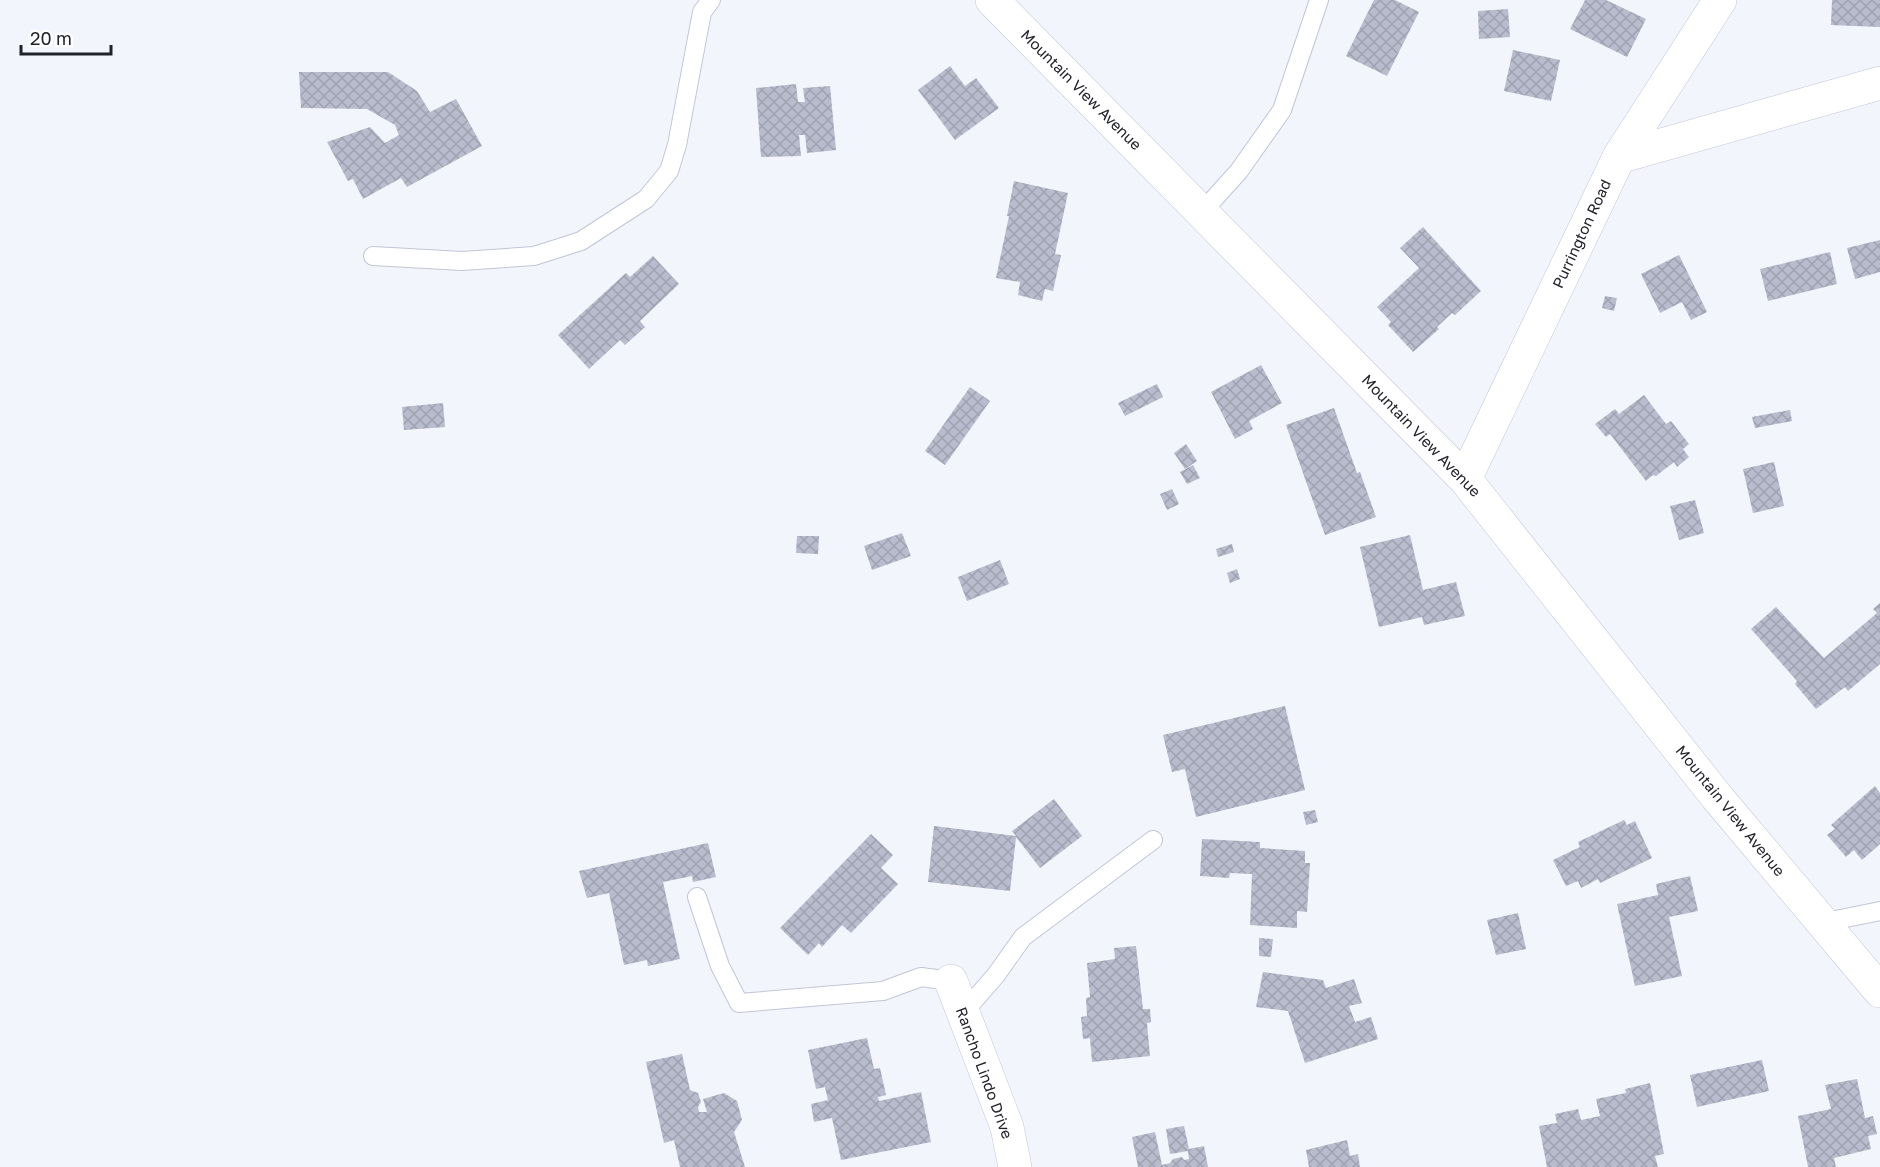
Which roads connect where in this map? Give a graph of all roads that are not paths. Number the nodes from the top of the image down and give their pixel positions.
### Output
1 (711, 0) edge
2 (992, 0) edge
3 (1319, 0) edge
4 (1720, 0) edge
5 (1880, 82) edge
6 (1619, 157) junction
7 (1202, 212) junction
8 (373, 256) dead end
9 (1465, 479) junction
10 (1153, 840) dead end
11 (697, 897) dead end
12 (1880, 911) edge
13 (1821, 923) junction
14 (951, 981) joint
15 (1880, 991) edge
16 (963, 1013) junction
17 (1015, 1167) edge

1 - 8 lane
2 - 7 street, Mountain View Avenue
3 - 7 lane
4 - 6 street, Purrington Road
5 - 6 street
6 - 9 street, Purrington Road
7 - 9 street, Mountain View Avenue
9 - 13 street, Mountain View Avenue
10 - 16 lane
11 - 14 lane
12 - 13 lane
13 - 15 street, Mountain View Avenue
14 - 16 street, Rancho Lindo Drive
16 - 17 street, Rancho Lindo Drive

